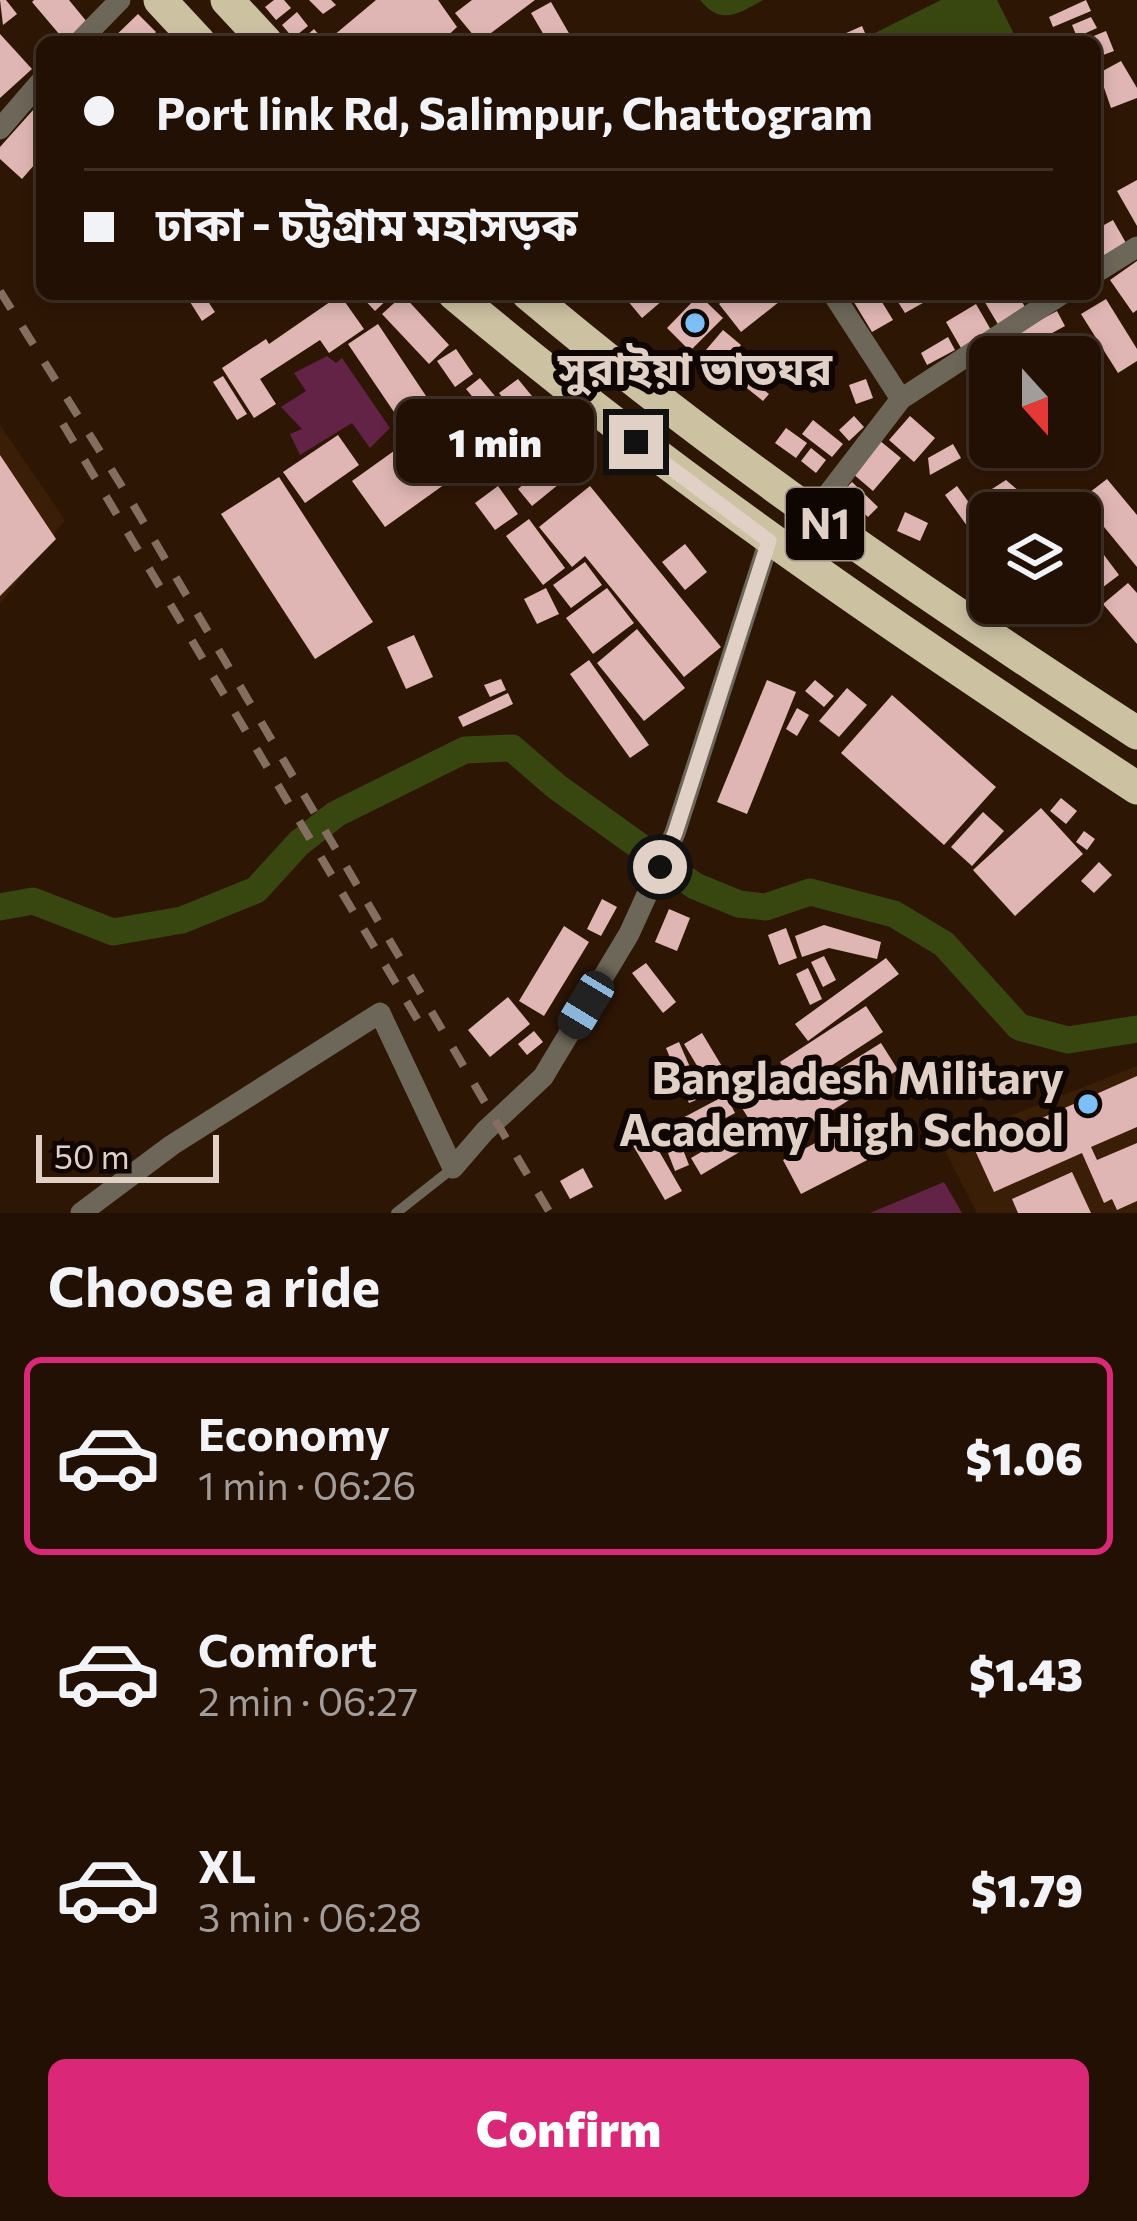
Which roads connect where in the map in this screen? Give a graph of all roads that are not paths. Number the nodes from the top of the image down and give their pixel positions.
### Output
1 (120, 0) edge
2 (160, 0) edge
3 (227, 0) edge
4 (85, 36) edge
5 (193, 36) edge
6 (260, 36) edge
7 (36, 87) edge
8 (0, 129) edge
9 (1137, 247) edge
10 (1101, 269) edge
11 (461, 300) edge
12 (535, 300) edge
13 (837, 300) edge
14 (1053, 300) edge
15 (902, 399) junction
16 (812, 514) junction
17 (769, 541) junction
18 (1137, 733) edge
19 (1137, 788) edge
20 (453, 1168) junction
21 (81, 1213) edge
22 (396, 1213) edge

1 - 4 street
2 - 5 highway
3 - 6 highway
7 - 8 street
9 - 10 street
11 - 17 highway, N1
12 - 16 highway, N1
13 - 15 street
14 - 15 street
15 - 16 street
16 - 18 highway, N1
17 - 19 highway, N1
17 - 20 street
20 - 21 street
20 - 22 lane

